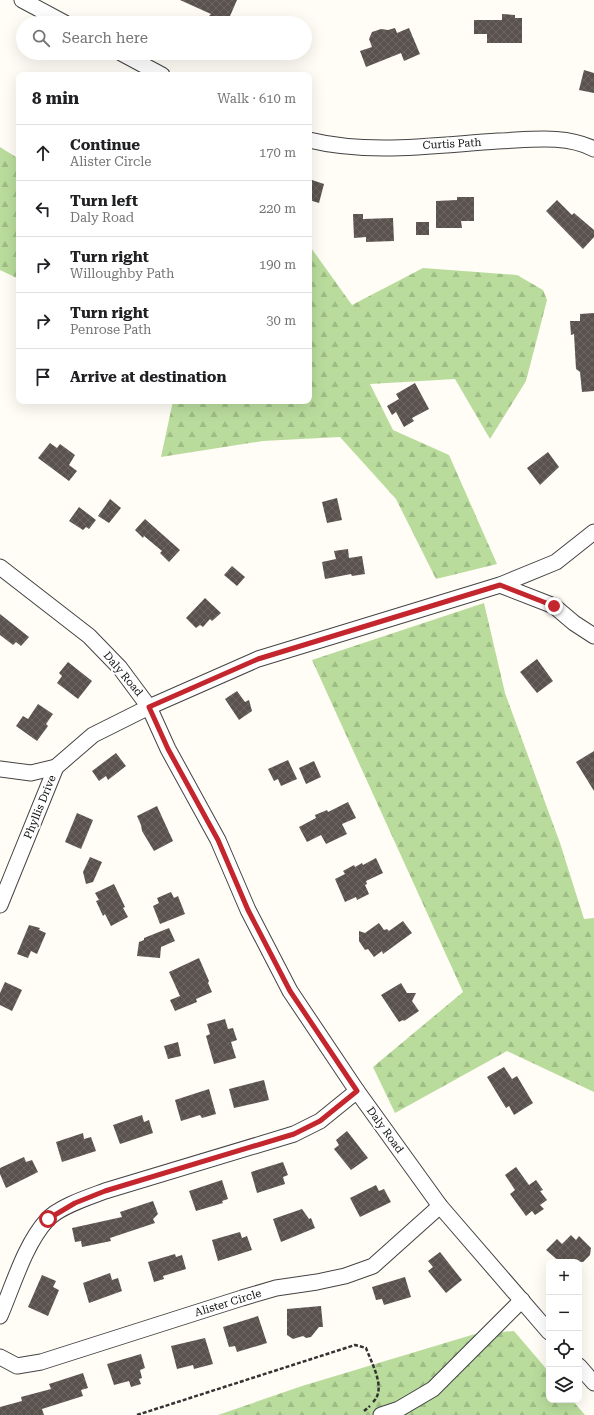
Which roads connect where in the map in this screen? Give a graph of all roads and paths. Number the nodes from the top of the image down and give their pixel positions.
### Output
1 (22, 0) edge
2 (52, 16) edge
3 (134, 60) edge
4 (156, 72) edge
5 (312, 141) edge
6 (594, 149) edge
7 (594, 532) edge
8 (0, 567) edge
9 (500, 585) junction
10 (594, 636) edge
11 (149, 707) junction
12 (56, 767) junction
13 (0, 769) edge
14 (0, 905) edge
15 (357, 1091) junction
16 (440, 1206) junction
17 (522, 1300) junction
18 (0, 1316) edge
19 (548, 1331) edge
20 (0, 1357) edge
21 (580, 1367) edge
22 (594, 1383) edge
23 (364, 1411) dead end
24 (137, 1415) edge
25 (381, 1415) edge

1 - 2 street
3 - 4 street
5 - 6 street, Curtis Path
7 - 9 street, Phyllis Drive
8 - 11 street, Daly Road
9 - 10 street
9 - 11 street, Phyllis Drive
11 - 12 street, Phyllis Drive
11 - 15 street, Daly Road
12 - 13 street
12 - 14 street, Phyllis Drive
15 - 16 street, Daly Road
15 - 18 street
16 - 17 street, Daly Road
16 - 20 street, Alister Circle
17 - 19 street, Daly Road
17 - 25 street
21 - 22 street
23 - 24 path

